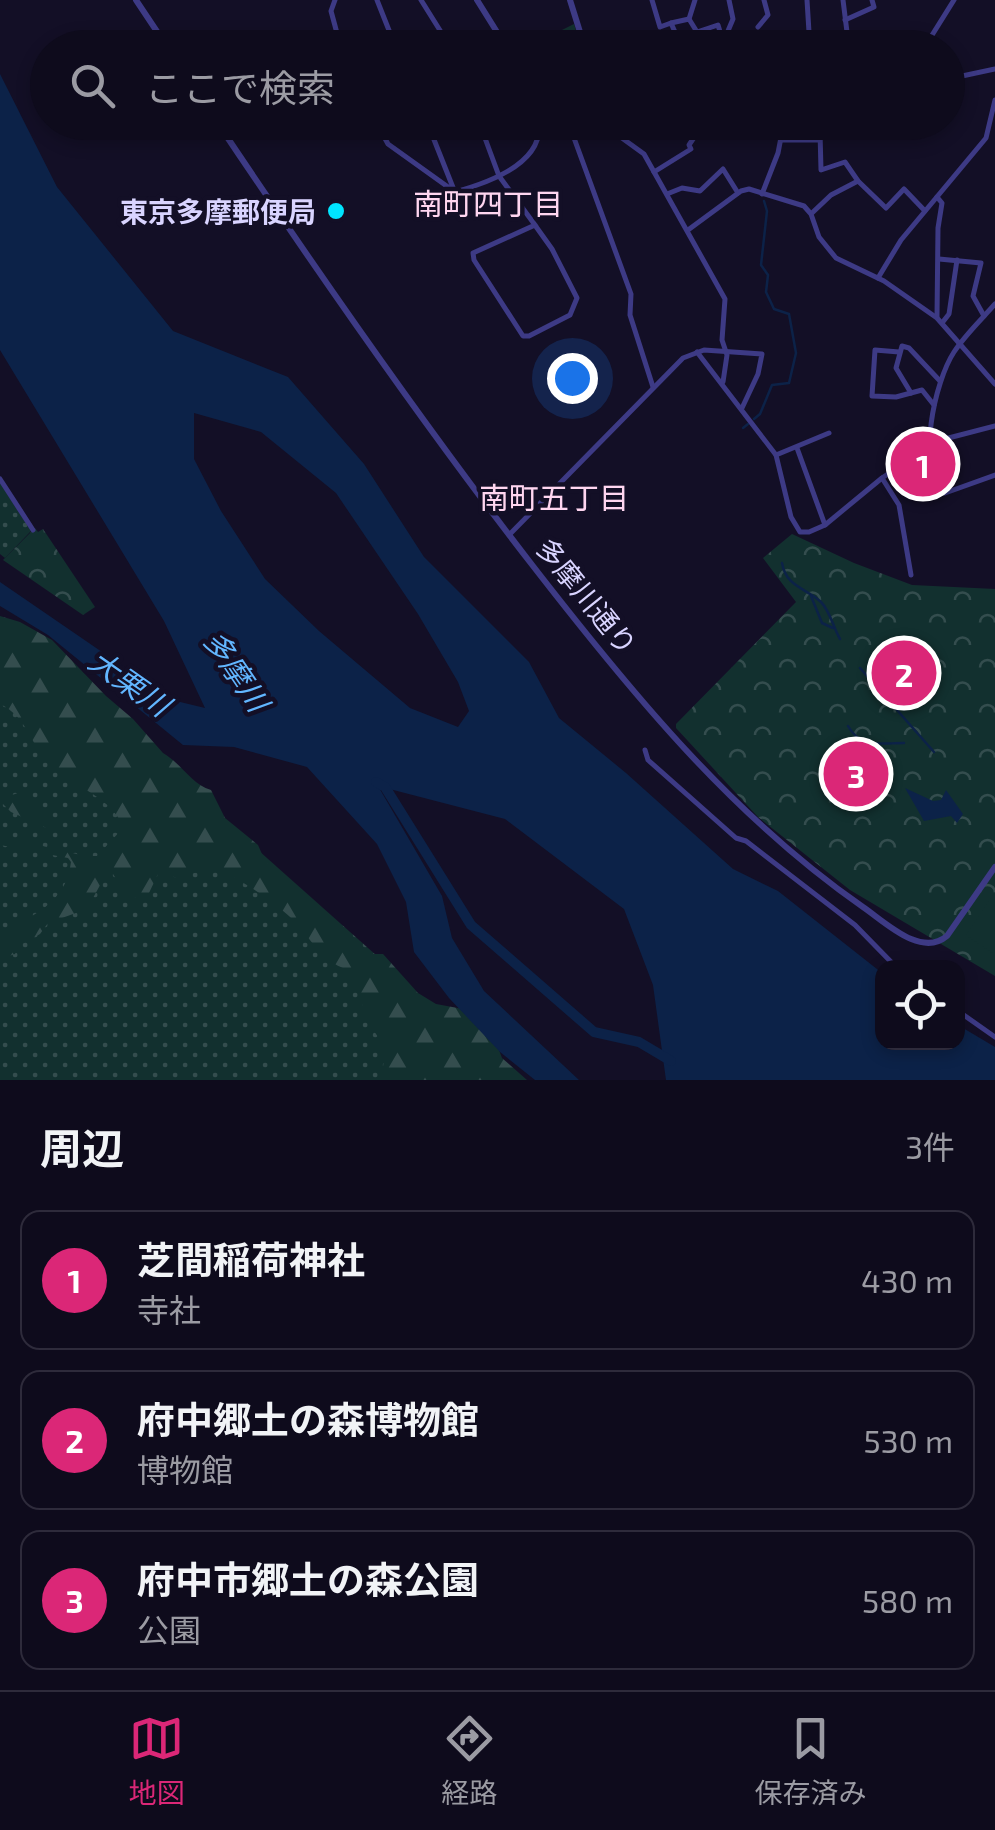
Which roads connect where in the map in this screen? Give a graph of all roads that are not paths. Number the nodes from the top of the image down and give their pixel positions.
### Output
1 (136, 0) edge
2 (335, 0) edge
3 (376, 0) edge
4 (420, 0) edge
5 (477, 0) edge
6 (570, 0) edge
7 (652, 0) edge
8 (695, 0) edge
9 (730, 0) edge
10 (764, 0) edge
11 (808, 0) edge
12 (842, 0) edge
13 (872, 0) edge
14 (954, 0) edge
15 (689, 19) junction
16 (846, 20) junction
17 (671, 24) junction
18 (758, 27) dead end
19 (156, 30) edge
20 (336, 30) edge
21 (388, 30) edge
22 (440, 30) edge
23 (496, 30) edge
24 (579, 30) edge
25 (674, 30) edge
26 (696, 30) edge
27 (729, 30) edge
28 (809, 30) edge
29 (847, 30) edge
30 (935, 30) edge
31 (995, 69) edge
32 (965, 76) edge
33 (995, 100) edge
34 (229, 140) edge
35 (386, 140) edge
36 (434, 140) edge
37 (486, 140) edge
38 (538, 140) edge
39 (575, 140) edge
40 (626, 140) edge
41 (692, 140) edge
42 (782, 140) joint
43 (819, 140) joint
44 (654, 172) junction
45 (499, 176) junction
46 (858, 181) junction
47 (455, 192) junction
48 (738, 193) junction
49 (667, 194) junction
50 (762, 194) junction
51 (937, 198) junction
52 (924, 211) junction
53 (811, 214) junction
54 (536, 225) junction
55 (688, 230) junction
56 (940, 259) junction
57 (957, 260) junction
58 (878, 278) junction
59 (995, 304) edge
60 (984, 316) junction
61 (940, 321) junction
62 (961, 343) junction
63 (725, 350) junction
64 (697, 352) junction
65 (899, 352) junction
66 (940, 382) junction
67 (722, 384) junction
68 (995, 384) edge
69 (654, 388) junction
70 (911, 393) junction
71 (934, 405) junction
72 (742, 408) junction
73 (995, 426) edge
74 (829, 433) dead end
75 (930, 445) junction
76 (797, 448) junction
77 (776, 455) junction
78 (995, 475) edge
79 (0, 478) edge
80 (882, 478) junction
81 (824, 525) junction
82 (32, 530) dead end
83 (509, 535) junction
84 (912, 574) dead end
85 (645, 750) dead end
86 (995, 867) edge
87 (889, 960) edge
88 (965, 1016) edge
89 (995, 1037) edge

1 - 19 street
2 - 20 street
3 - 21 street
4 - 22 street
5 - 23 street
6 - 24 street
7 - 17 street
8 - 15 street
9 - 27 street
10 - 18 street
11 - 28 street
12 - 16 street
13 - 16 street
14 - 30 street
15 - 17 street
15 - 26 street
16 - 29 street
17 - 25 street
31 - 32 street
33 - 51 street
34 - 83 street, 多摩川通り
35 - 47 street
36 - 47 street
37 - 45 street
38 - 45 street
39 - 69 street
40 - 44 street
41 - 44 street
42 - 43 street
42 - 50 street
43 - 46 street
44 - 49 street
45 - 47 street
45 - 54 street
46 - 52 street
46 - 53 street
48 - 49 street
48 - 50 street
48 - 55 street
49 - 55 street
50 - 53 street
51 - 52 street
51 - 56 street
52 - 58 street
53 - 58 street
54 - 54 street
55 - 63 street
56 - 57 street
56 - 61 street
57 - 60 street
57 - 61 street
58 - 61 street
59 - 60 street
60 - 62 street
61 - 62 street
62 - 66 street
62 - 68 street
63 - 64 street
63 - 67 street
63 - 72 street
64 - 67 street
64 - 69 street
65 - 66 street
65 - 70 street
65 - 70 street
66 - 71 street
67 - 72 street
69 - 83 street
70 - 71 street
71 - 75 street
72 - 77 street
73 - 75 street
74 - 76 street
75 - 78 street
75 - 80 street
76 - 77 street
76 - 81 street
77 - 81 street
79 - 82 street
80 - 81 street
80 - 84 street
83 - 86 street, 多摩川通り
85 - 87 street
88 - 89 street

